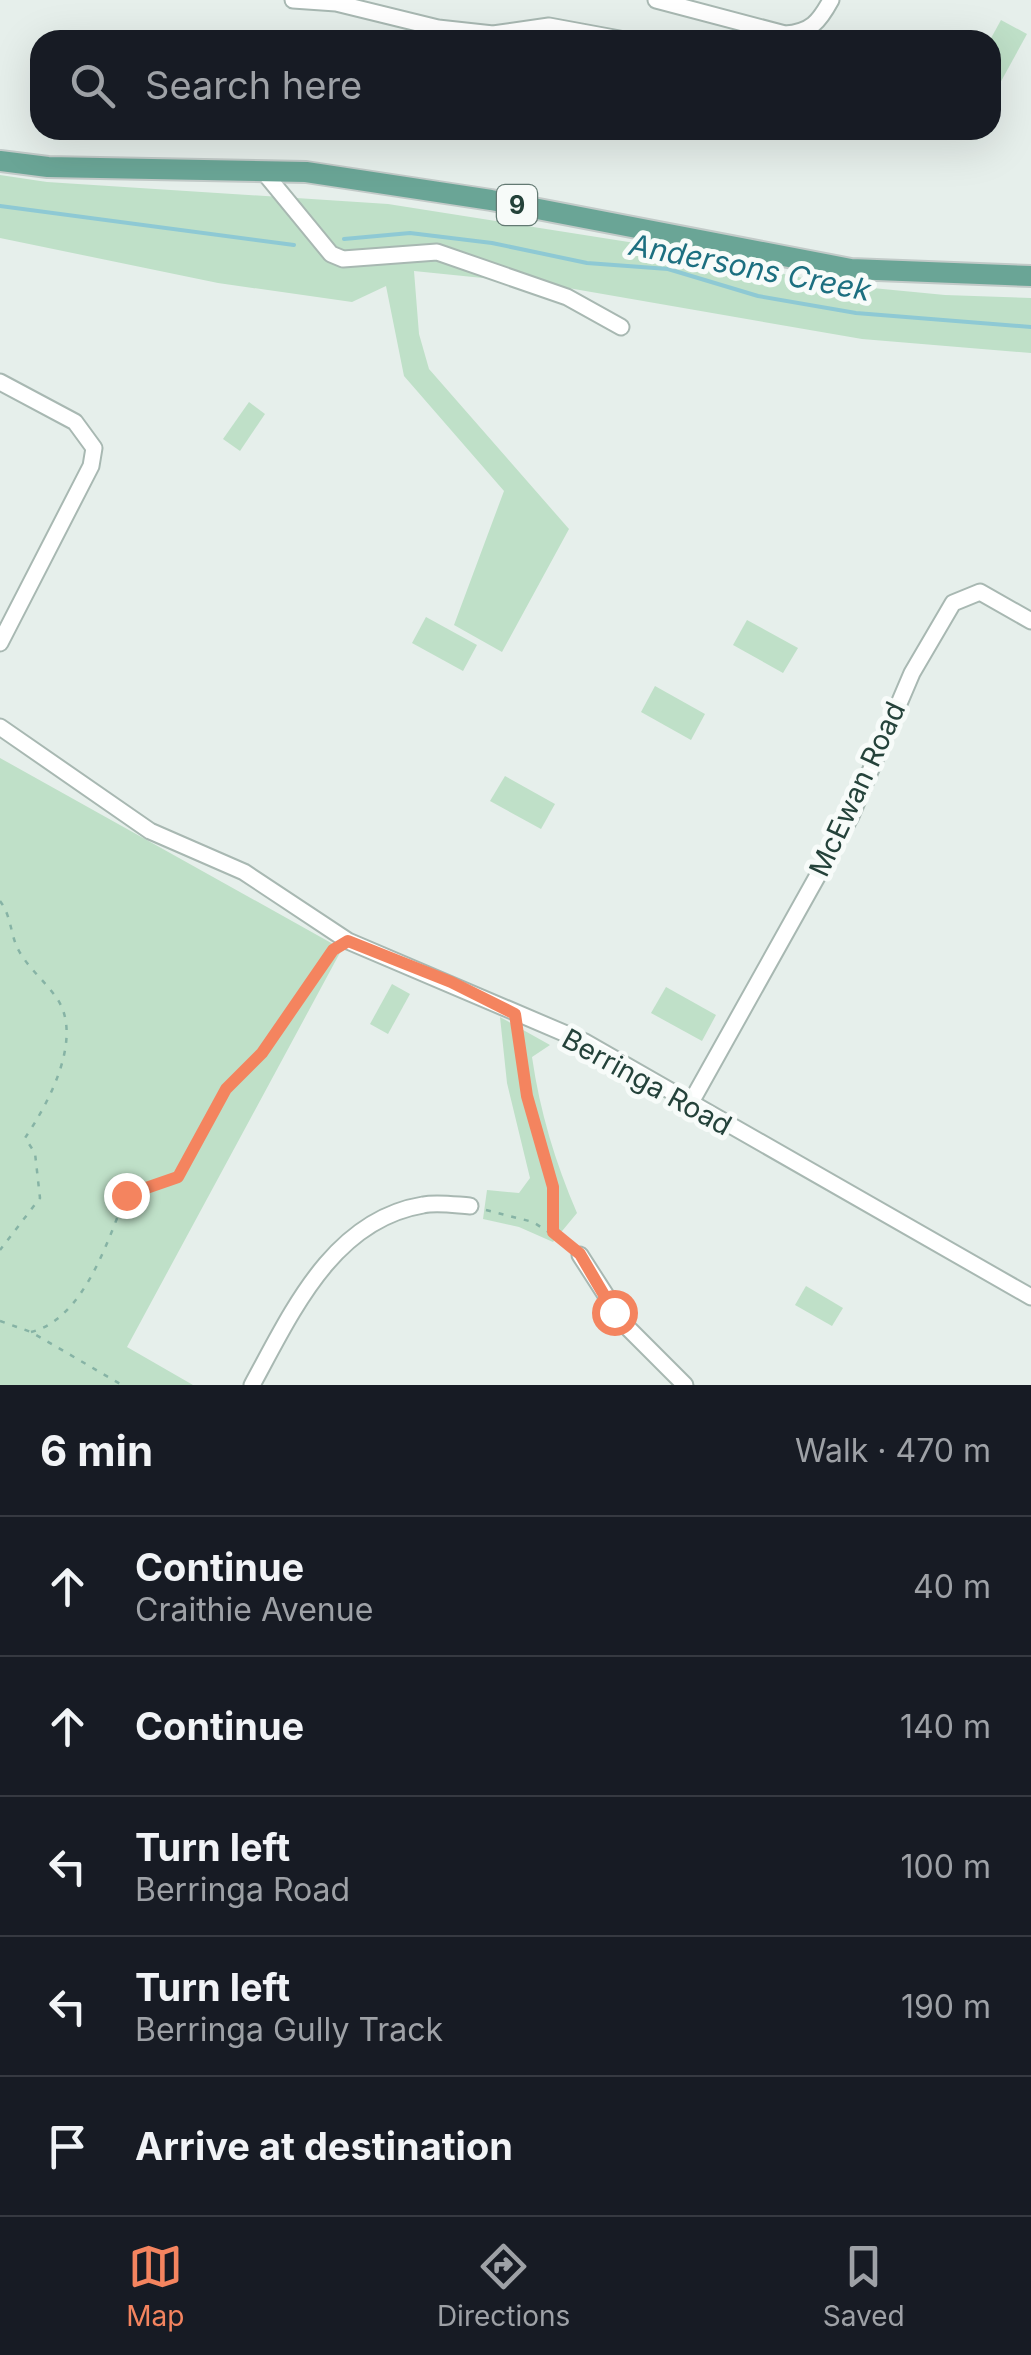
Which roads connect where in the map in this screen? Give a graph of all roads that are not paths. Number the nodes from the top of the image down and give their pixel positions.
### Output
1 (292, 0) edge
2 (656, 0) edge
3 (831, 0) edge
4 (456, 30) edge
5 (520, 30) edge
6 (571, 30) edge
7 (770, 30) edge
8 (807, 30) edge
9 (0, 161) edge
10 (262, 170) junction
11 (1031, 276) edge
12 (621, 327) dead end
13 (0, 382) edge
14 (1031, 621) edge
15 (0, 643) edge
16 (0, 728) edge
17 (690, 1104) junction
18 (470, 1206) road end
19 (580, 1254) road end
20 (1031, 1297) edge
21 (252, 1385) edge
22 (684, 1385) edge

1 - 4 street
2 - 7 street
3 - 8 street
5 - 6 street
9 - 10 main road, 9
10 - 11 main road, 9
10 - 12 street
13 - 15 street
14 - 17 street, McEwan Road
16 - 17 street, Berringa Road
17 - 20 street, Berringa Road
18 - 21 street
19 - 22 street

